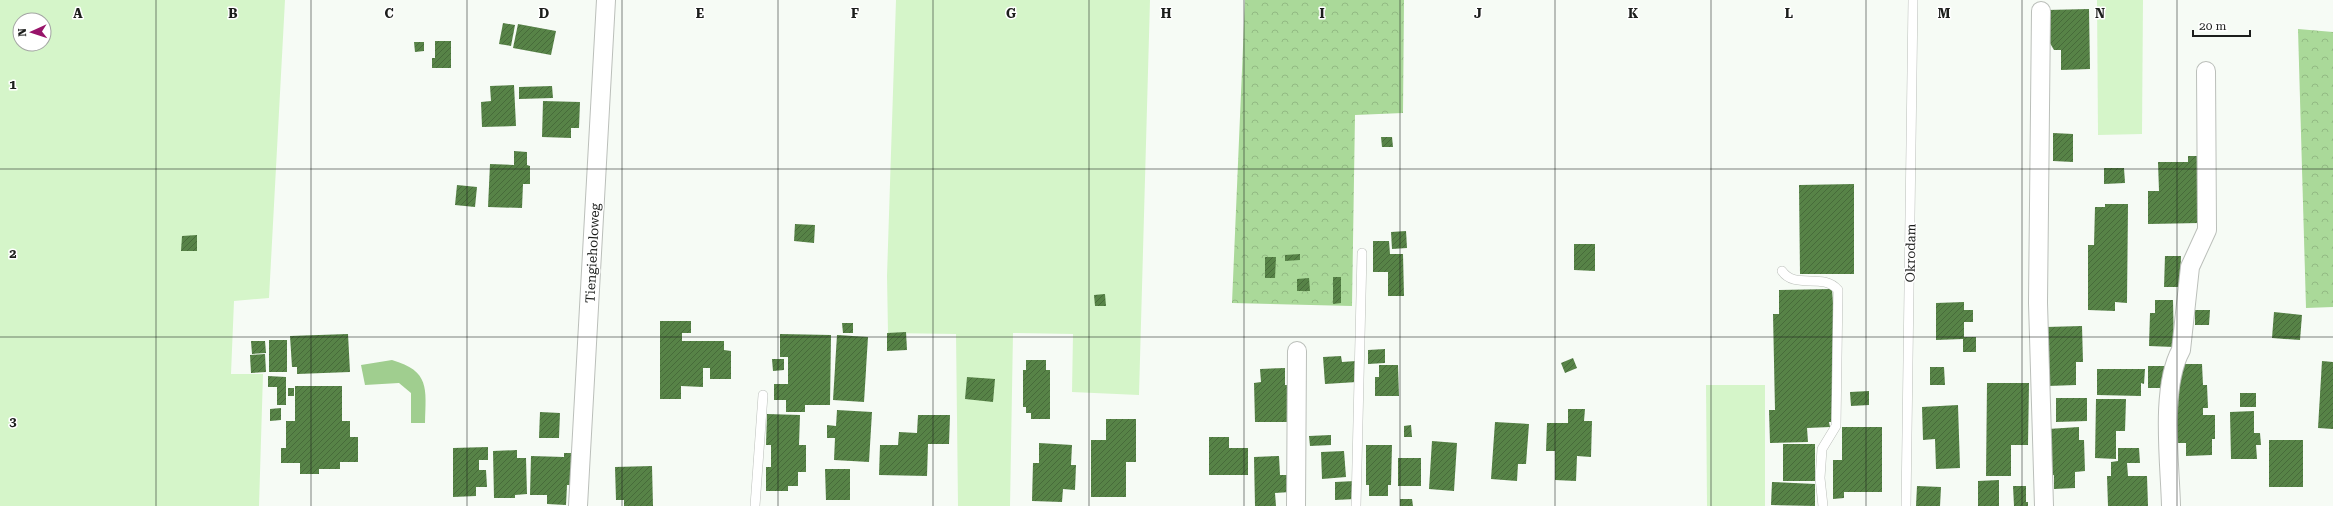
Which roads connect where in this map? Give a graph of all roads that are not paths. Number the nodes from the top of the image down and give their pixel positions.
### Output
1 (606, 0) edge
2 (1913, 0) edge
3 (2041, 10) dead end
4 (2206, 71) dead end
5 (1362, 253) dead end
6 (1782, 271) dead end
7 (1297, 351) dead end
8 (763, 395) dead end
9 (578, 506) edge
10 (755, 506) edge
11 (1296, 506) edge
12 (1356, 506) edge
13 (1823, 506) edge
14 (1906, 506) edge
15 (2044, 506) edge
16 (2171, 506) edge

1 - 9 street, Tiengieholoweg
2 - 14 lane, Okrodam
3 - 15 street
4 - 16 street
5 - 12 lane
6 - 13 lane
7 - 11 street
8 - 10 lane

